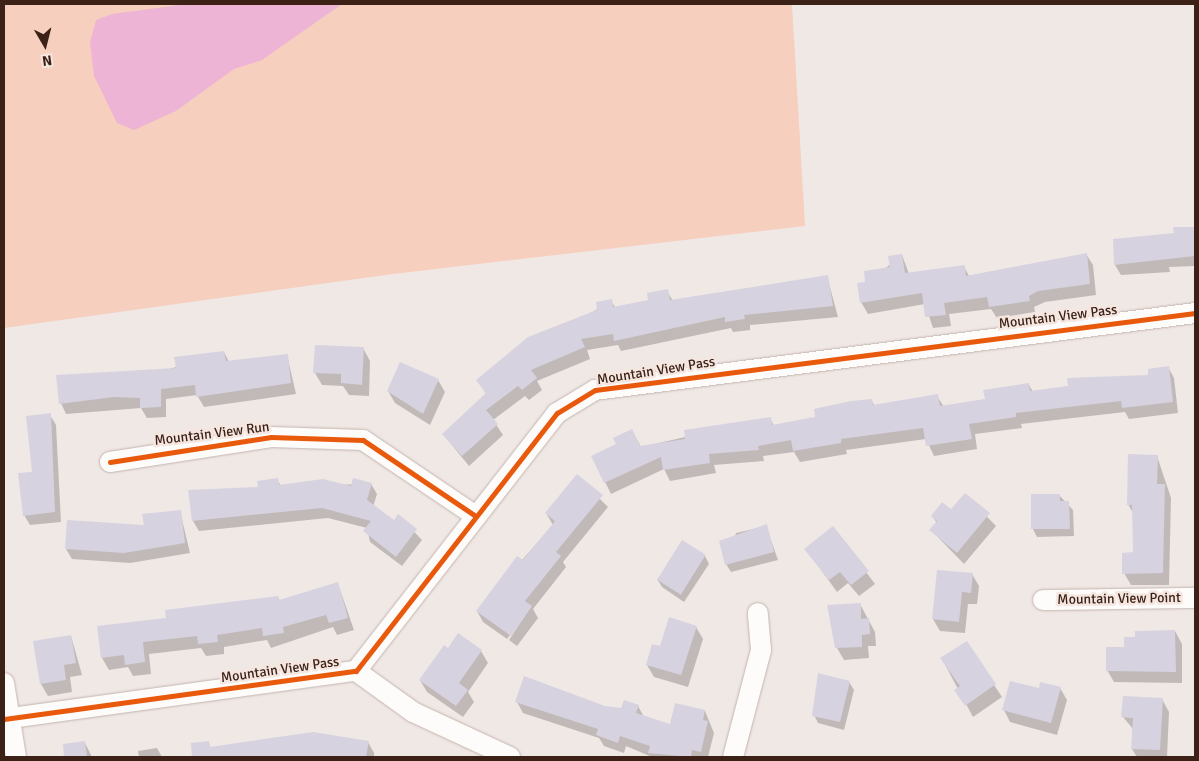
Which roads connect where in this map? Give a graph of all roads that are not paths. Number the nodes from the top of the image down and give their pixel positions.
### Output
1 (1195, 313) edge
2 (110, 462) dead end
3 (474, 515) junction
4 (1195, 598) edge
5 (1043, 600) dead end
6 (758, 613) dead end
7 (356, 671) junction
8 (4, 683) edge
9 (8, 719) edge
10 (16, 757) edge
11 (510, 757) edge
12 (733, 757) edge

1 - 3 street, Mountain View Pass
2 - 3 street, Mountain View Run
3 - 7 street, Mountain View Pass
4 - 5 street, Mountain View Point
6 - 12 street
7 - 9 street, Mountain View Pass
7 - 11 street
8 - 9 street
9 - 10 street

